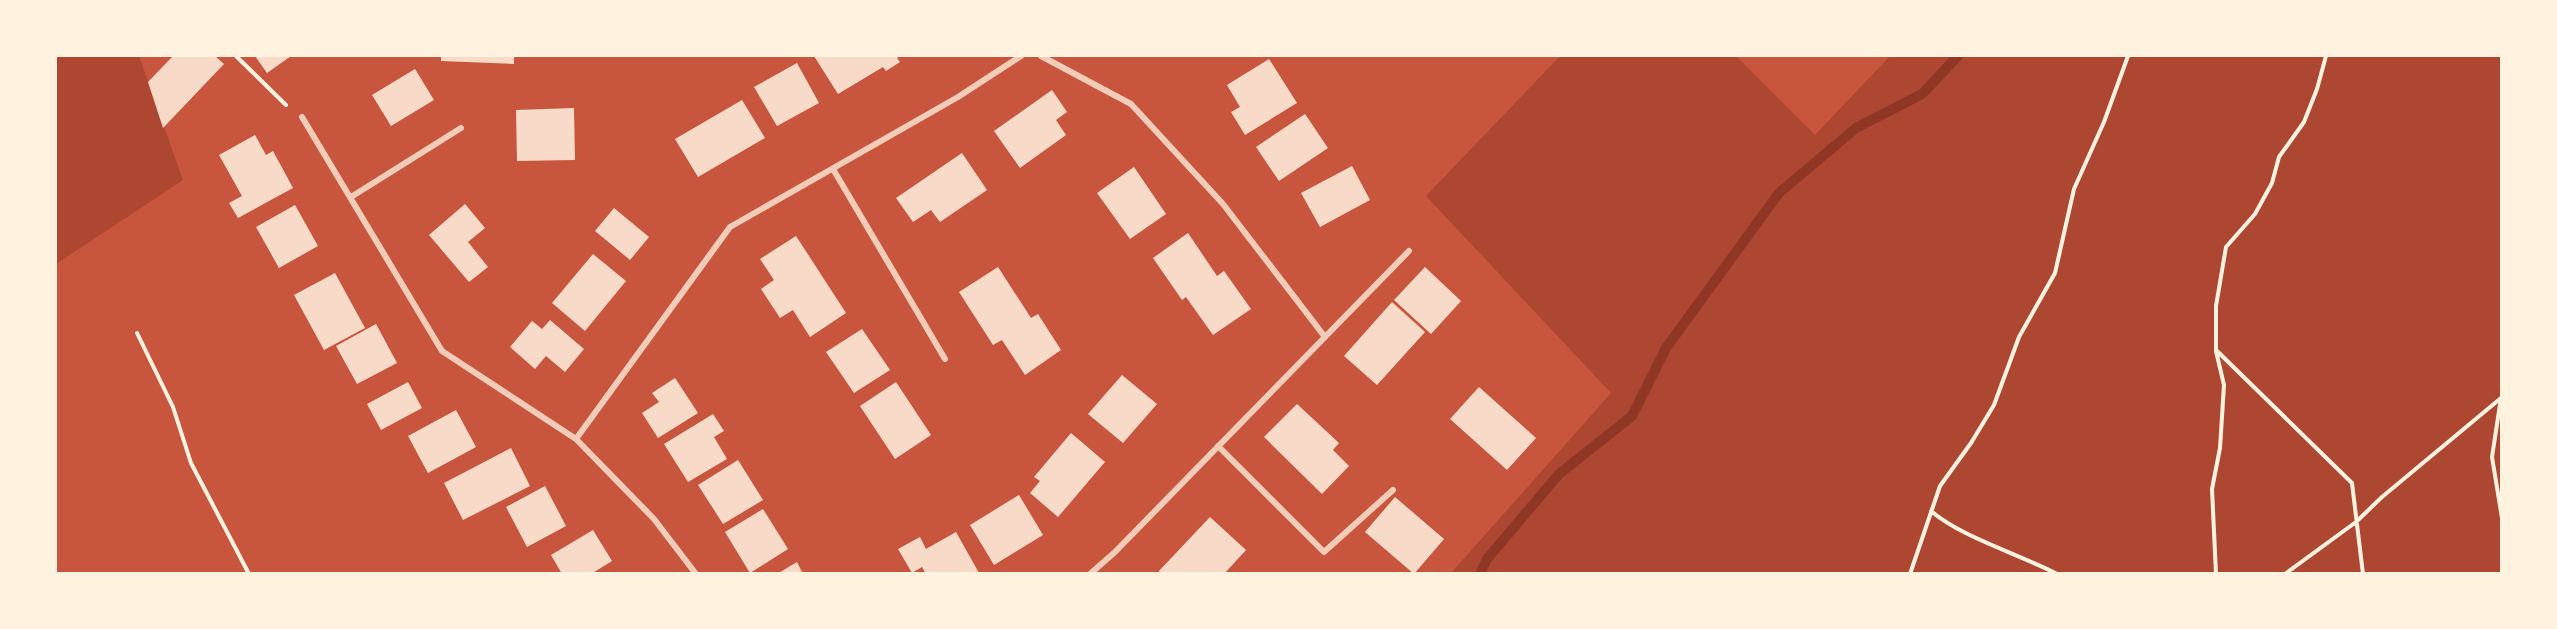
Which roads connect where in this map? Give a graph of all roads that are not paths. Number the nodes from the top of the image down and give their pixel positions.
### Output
1 (1021, 56) edge
2 (1041, 56) edge
3 (302, 117) road end
4 (461, 128) dead end
5 (833, 169) junction
6 (351, 197) junction
7 (1409, 251) dead end
8 (1325, 337) junction
9 (945, 359) dead end
10 (576, 439) junction
11 (1218, 446) junction
12 (1393, 490) dead end
13 (696, 573) edge
14 (1090, 573) edge

1 - 5 street
2 - 8 street
3 - 6 street
4 - 6 street
5 - 9 street
5 - 10 street
6 - 10 street
7 - 8 street
8 - 11 street
10 - 13 street
11 - 12 street
11 - 14 street

